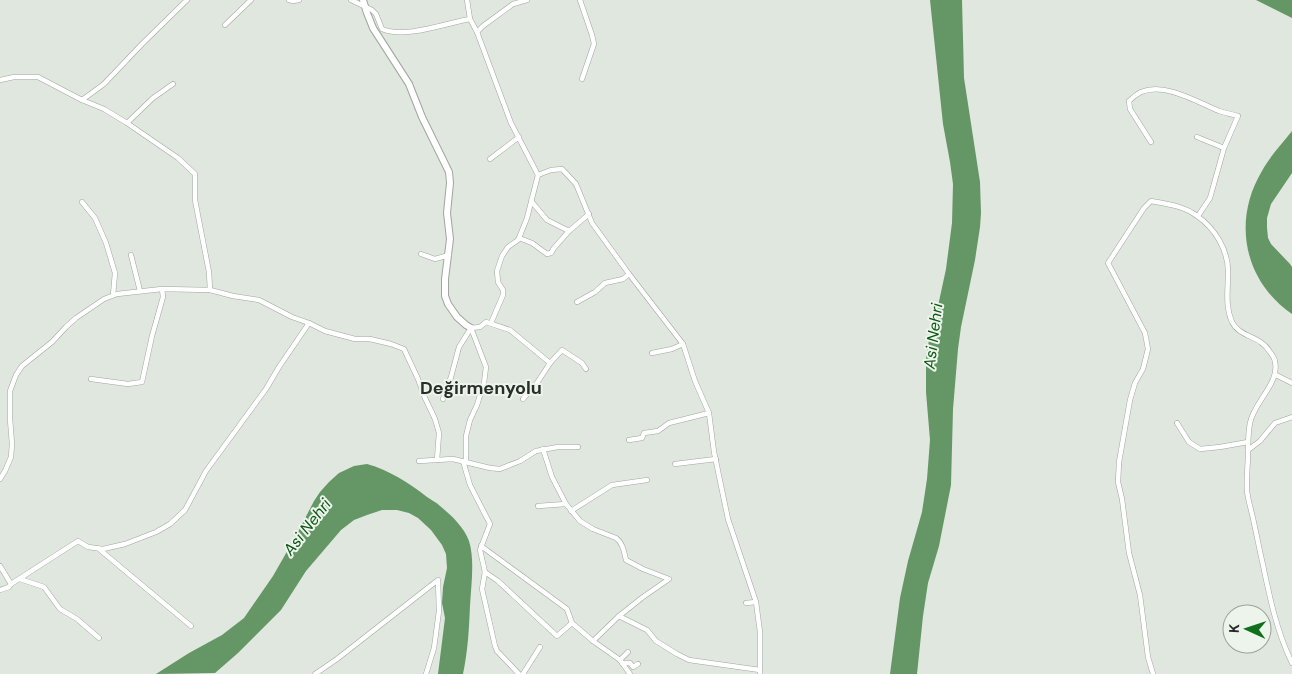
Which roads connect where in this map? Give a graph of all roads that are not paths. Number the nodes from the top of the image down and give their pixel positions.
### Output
1 (187, 0) edge
2 (251, 0) edge
3 (289, 0) edge
4 (299, 0) edge
5 (351, 0) edge
6 (467, 0) edge
7 (527, 0) edge
8 (580, 0) edge
9 (512, 2) edge
10 (364, 3) edge
11 (470, 19) junction
12 (225, 25) dead end
13 (477, 32) junction
14 (582, 79) dead end
15 (0, 80) edge
16 (173, 84) dead end
17 (82, 100) junction
18 (127, 123) junction
19 (519, 137) junction
20 (1197, 138) dead end
21 (1151, 142) dead end
22 (1224, 148) junction
23 (490, 158) dead end
24 (538, 175) junction
25 (531, 201) junction
26 (82, 202) dead end
27 (589, 214) junction
28 (1198, 216) junction
29 (569, 231) junction
30 (520, 238) junction
31 (421, 254) dead end
32 (131, 255) dead end
33 (449, 255) junction
34 (629, 274) junction
35 (162, 289) junction
36 (210, 290) junction
37 (140, 291) junction
38 (113, 295) junction
39 (578, 302) dead end
40 (310, 323) junction
41 (491, 323) junction
42 (471, 328) junction
43 (683, 344) junction
44 (652, 353) dead end
45 (550, 363) junction
46 (586, 369) dead end
47 (1276, 375) junction
48 (91, 380) dead end
49 (1292, 383) edge
50 (443, 399) dead end
51 (523, 399) dead end
52 (710, 413) junction
53 (1292, 417) edge
54 (1177, 423) dead end
55 (629, 440) dead end
56 (1248, 442) junction
57 (578, 447) dead end
58 (543, 450) junction
59 (1248, 450) junction
60 (716, 459) junction
61 (437, 460) junction
62 (418, 461) dead end
63 (464, 461) junction
64 (675, 464) dead end
65 (0, 479) edge
66 (648, 480) dead end
67 (566, 504) junction
68 (538, 506) dead end
69 (571, 511) junction
70 (481, 546) junction
71 (99, 549) junction
72 (0, 566) edge
73 (485, 572) junction
74 (20, 578) junction
75 (11, 584) junction
76 (0, 590) edge
77 (756, 602) junction
78 (746, 603) dead end
79 (619, 616) junction
80 (572, 623) junction
81 (191, 626) dead end
82 (99, 638) dead end
83 (593, 641) junction
84 (540, 647) dead end
85 (628, 652) dead end
86 (621, 661) junction
87 (1292, 663) edge
88 (638, 664) dead end
89 (760, 672) edge
90 (316, 674) edge
91 (426, 674) edge
92 (519, 674) edge
93 (524, 674) edge
94 (630, 674) edge
95 (1153, 674) edge

1 - 17 street
2 - 12 street
3 - 4 street
5 - 10 street
6 - 11 street
7 - 9 street
8 - 14 street
9 - 13 street
10 - 11 street
10 - 33 street
11 - 13 street
13 - 19 street
15 - 17 street
16 - 18 street
17 - 18 street
18 - 36 street
19 - 23 street
19 - 24 street
20 - 22 street
21 - 22 street
22 - 28 street
24 - 25 street
24 - 27 street
25 - 29 street
25 - 30 street
26 - 38 street
27 - 29 street
27 - 34 street
28 - 47 street
28 - 95 street
29 - 30 street
30 - 41 street
31 - 33 street
32 - 37 street
33 - 42 street
34 - 39 street
34 - 43 street
35 - 36 street
35 - 37 street
35 - 48 street
36 - 40 street
37 - 38 street
38 - 65 street
40 - 61 street
40 - 71 street
41 - 42 street
41 - 45 street
42 - 50 street
42 - 63 street
43 - 44 street
43 - 52 street
45 - 46 street
45 - 51 street
47 - 49 street
47 - 56 street
52 - 55 street
52 - 60 street
53 - 59 street
54 - 56 street
56 - 59 street
57 - 58 street
58 - 63 street
58 - 67 street
59 - 87 street
60 - 64 street
60 - 77 street
61 - 62 street
61 - 63 street
63 - 70 street
66 - 69 street
67 - 68 street
67 - 69 street
69 - 79 street
70 - 73 street
70 - 80 street
71 - 74 street
71 - 81 street
72 - 75 street
73 - 80 street
73 - 92 street
74 - 75 street
74 - 82 street
75 - 76 street
77 - 78 street
77 - 89 street
79 - 83 street
79 - 89 street
80 - 83 street
83 - 86 street
84 - 93 street
85 - 86 street
86 - 88 street
86 - 94 street
90 - 91 street

